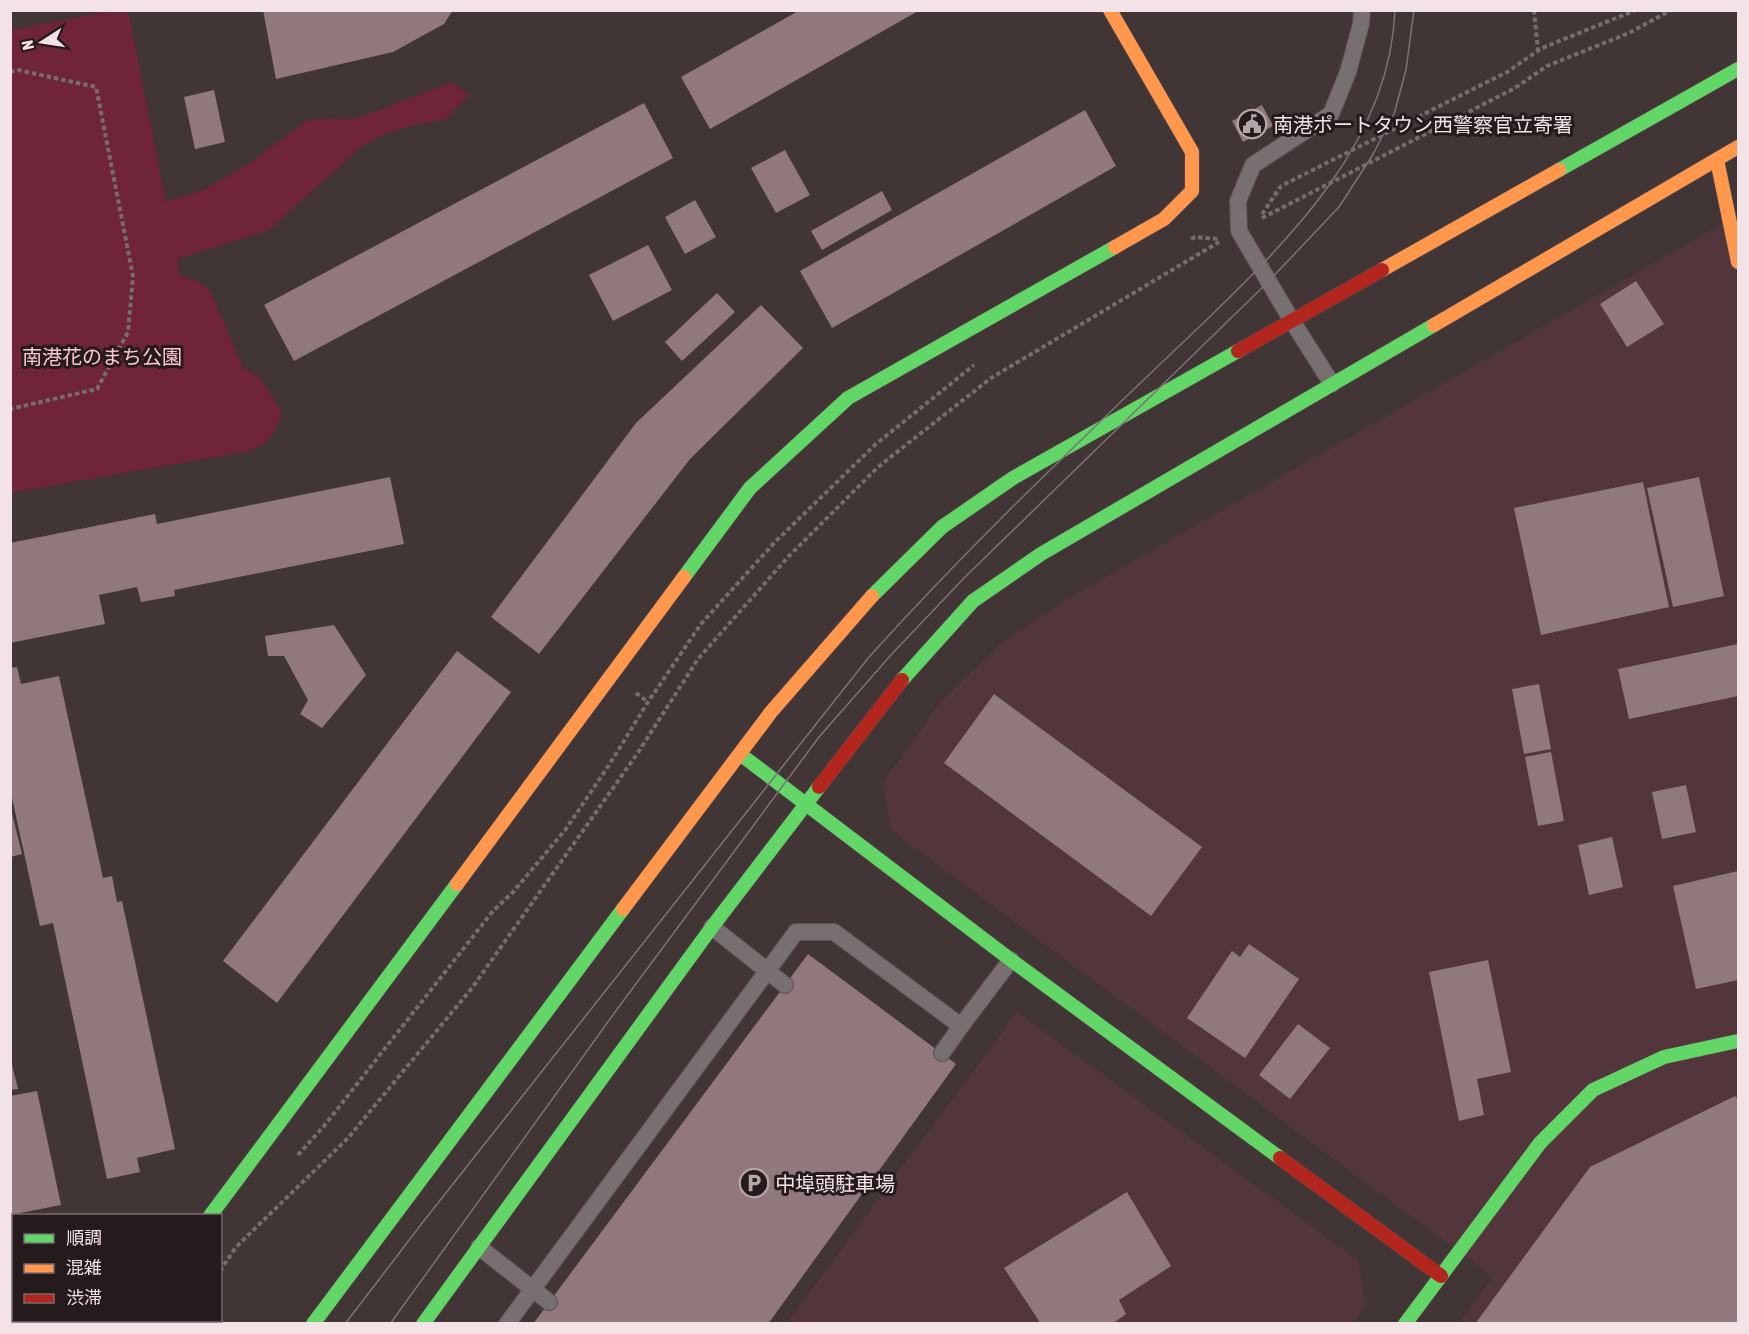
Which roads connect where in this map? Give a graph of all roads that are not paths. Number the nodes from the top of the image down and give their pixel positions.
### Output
1 (1110, 10) edge
2 (1362, 10) edge
3 (1738, 69) edge
4 (1738, 147) edge
5 (1717, 160) junction
6 (1738, 262) edge
7 (1292, 321) junction
8 (1332, 384) junction
9 (740, 754) junction
10 (807, 805) junction
11 (712, 927) junction
12 (1011, 960) junction
13 (767, 971) junction
14 (786, 985) dead end
15 (961, 1026) junction
16 (1738, 1041) edge
17 (942, 1053) dead end
18 (211, 1214) edge
19 (479, 1247) junction
20 (1441, 1276) junction
21 (532, 1289) junction
22 (549, 1302) dead end
23 (313, 1323) edge
24 (423, 1323) edge
25 (507, 1323) edge
26 (1406, 1323) edge

1 - 18 street
2 - 7 lane
3 - 7 street
4 - 5 street
5 - 6 street
5 - 8 street
7 - 8 lane
7 - 9 street
8 - 10 street
9 - 10 street
9 - 23 street
10 - 11 street
10 - 12 street
11 - 13 lane
11 - 19 street
12 - 15 lane
12 - 20 street
13 - 14 lane
13 - 15 lane
13 - 21 lane
15 - 17 lane
16 - 20 street
19 - 21 lane
19 - 24 street
20 - 26 street
21 - 22 lane
21 - 25 lane

